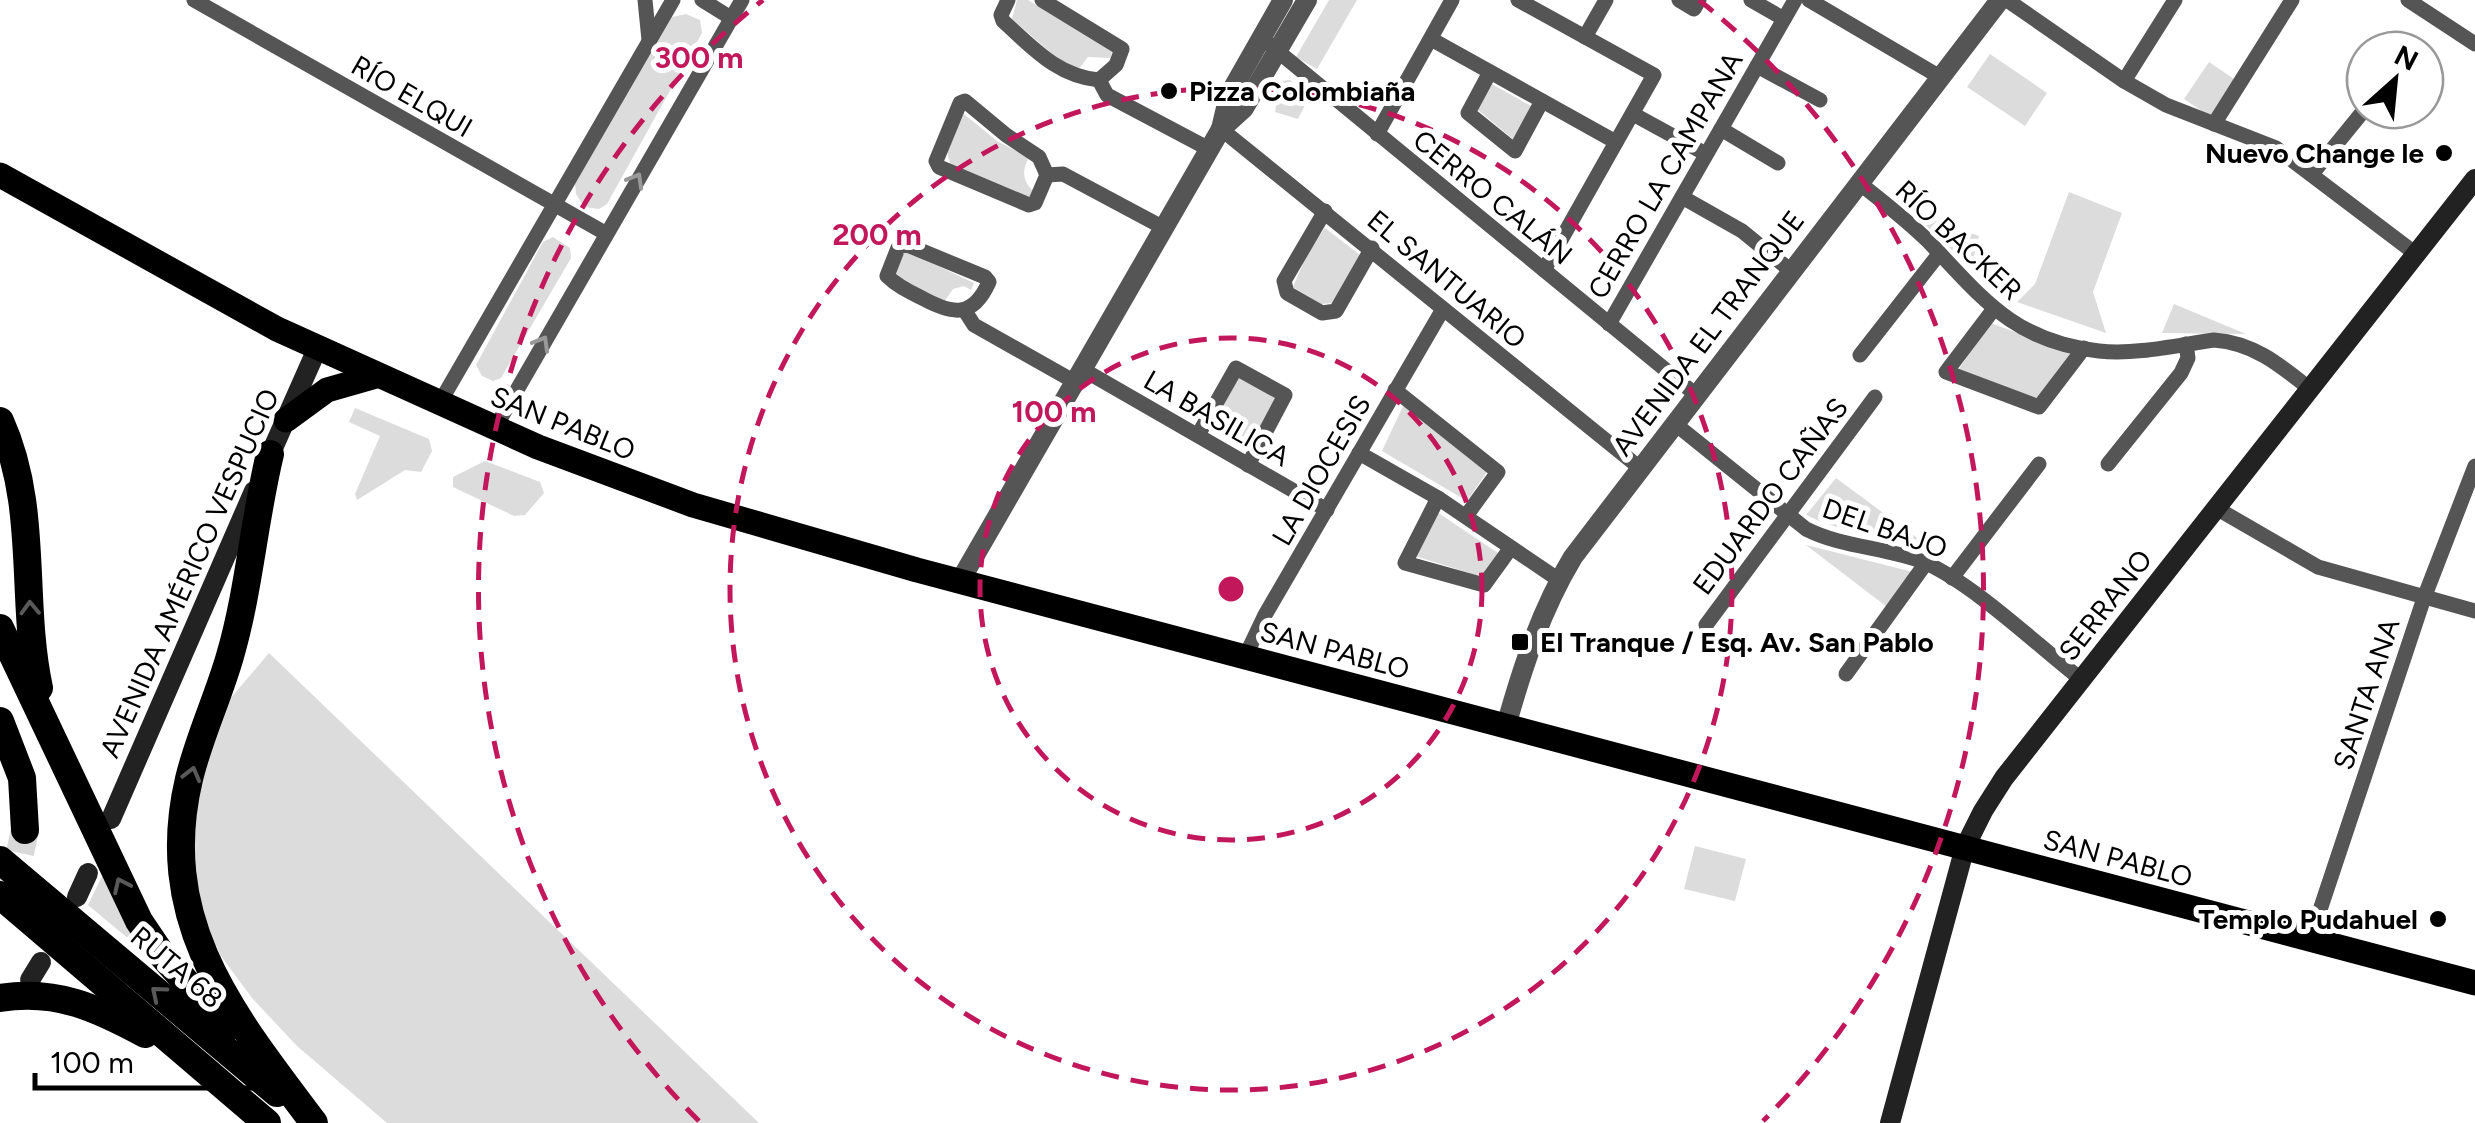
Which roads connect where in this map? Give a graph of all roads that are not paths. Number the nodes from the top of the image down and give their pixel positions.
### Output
1 (194, 0) edge
2 (645, 0) edge
3 (672, 0) edge
4 (702, 0) edge
5 (742, 0) edge
6 (1008, 0) edge
7 (1042, 0) edge
8 (1282, 0) edge
9 (1307, 0) edge
10 (1452, 0) edge
11 (1518, 0) edge
12 (1606, 0) edge
13 (1679, 0) edge
14 (1699, 0) edge
15 (1752, 0) edge
16 (1795, 0) edge
17 (1809, 0) edge
18 (2004, 0) edge
19 (2175, 0) edge
20 (2292, 0) edge
21 (2408, 0) edge
22 (2428, 5) edge
23 (730, 18) junction
24 (1784, 19) junction
25 (1586, 37) junction
26 (649, 40) junction
27 (1431, 40) junction
28 (2475, 44) edge
29 (1269, 45) junction
30 (1757, 66) junction
31 (1490, 72) junction
32 (1940, 78) junction
33 (1099, 80) junction
34 (2124, 81) junction
35 (1820, 100) dead end
36 (1542, 102) junction
37 (1633, 114) junction
38 (2214, 124) junction
39 (1721, 128) junction
40 (1221, 129) junction
41 (2348, 130) edge
42 (1377, 134) junction
43 (1616, 142) junction
44 (1209, 150) junction
45 (1706, 154) junction
46 (1778, 163) dead end
47 (2312, 174) junction
48 (0, 175) edge
49 (1047, 175) junction
50 (1858, 182) junction
51 (2471, 193) edge
52 (1682, 196) junction
53 (552, 204) junction
54 (1325, 211) junction
55 (1164, 228) junction
56 (605, 234) junction
57 (1372, 248) junction
58 (1939, 254) junction
59 (2416, 254) junction
60 (1544, 270) junction
61 (1790, 270) junction
62 (965, 310) junction
63 (1442, 310) junction
64 (1993, 310) junction
65 (1609, 324) junction
66 (2186, 344) junction
67 (2084, 348) junction
68 (316, 349) junction
69 (1860, 355) dead end
70 (376, 376) junction
71 (1078, 376) junction
72 (2310, 389) junction
73 (1395, 390) junction
74 (1695, 394) junction
75 (1874, 397) dead end
76 (439, 404) junction
77 (286, 420) junction
78 (0, 421) edge
79 (1674, 422) junction
80 (495, 428) junction
81 (1198, 435) junction
82 (1359, 453) junction
83 (270, 454) junction
84 (2039, 464) dead end
85 (2108, 464) dead end
86 (1248, 465) junction
87 (2475, 466) edge
88 (1640, 468) junction
89 (1438, 498) junction
90 (2216, 508) junction
91 (1327, 510) junction
92 (1787, 515) junction
93 (1466, 516) junction
94 (1510, 549) junction
95 (1926, 564) junction
96 (1952, 578) junction
97 (1558, 580) junction
98 (960, 581) junction
99 (2424, 598) junction
100 (2475, 611) edge
101 (1706, 625) dead end
102 (0, 628) edge
103 (1245, 658) junction
104 (1846, 674) dead end
105 (2082, 680) junction
106 (0, 721) edge
107 (1506, 726) junction
108 (53, 738) junction
109 (111, 819) dead end
110 (25, 830) tunnel mouth
111 (1965, 847) junction
112 (0, 860) edge
113 (88, 873) dead end
114 (0, 895) edge
115 (77, 897) dead end
116 (2310, 940) junction
117 (2475, 983) edge
118 (0, 998) edge
119 (195, 1062) junction
120 (268, 1123) edge
121 (314, 1123) edge
122 (1890, 1123) edge

1 - 53 street, RÍO ELQUI
2 - 26 street
3 - 26 street
4 - 23 street
5 - 23 street
6 - 33 street
7 - 33 street
8 - 29 street
9 - 29 street
10 - 27 street
11 - 25 street
12 - 25 street
13 - 14 street
15 - 24 street
16 - 24 street, CERRO LA CAMPANA
17 - 32 street
18 - 32 street, AVENIDA EL TRANQUE
18 - 34 street
19 - 34 street
20 - 38 street
21 - 22 street
22 - 28 street
56 -> 23 street
24 - 30 street, CERRO LA CAMPANA
25 - 37 street
26 - 53 street
27 - 31 street
27 - 42 street
29 - 40 street
29 - 42 street, CERRO CALÁN
30 - 35 street
30 - 39 street, CERRO LA CAMPANA
31 - 36 street
31 - 36 street
32 - 50 street, AVENIDA EL TRANQUE
33 - 44 street
34 - 38 street
36 - 43 street
37 - 43 street
37 - 45 street
38 - 47 street
39 - 45 street, CERRO LA CAMPANA
39 - 46 street
40 - 44 street
40 - 54 street, EL SANTUARIO
41 - 47 street
42 - 60 street, CERRO CALÁN
43 - 60 street
44 - 55 street
45 - 52 street, CERRO LA CAMPANA
47 - 59 street
48 - 68 main road, SAN PABLO
49 - 49 street
49 - 55 street
50 - 58 street, RÍO BACKER
50 - 61 street, AVENIDA EL TRANQUE
51 - 59 main road, SERRANO
52 - 61 street
52 - 65 street, CERRO LA CAMPANA
53 - 56 street, RÍO ELQUI
53 - 76 street
54 - 57 street, EL SANTUARIO
54 - 57 street
55 - 71 street
80 -> 56 street
57 - 63 street, EL SANTUARIO
58 - 64 street, RÍO BACKER
58 - 69 street
59 - 72 main road, SERRANO
60 - 65 street, CERRO CALÁN
61 - 74 street, AVENIDA EL TRANQUE
62 - 62 street, LA BASILICA
62 - 71 street, LA BASILICA
63 - 73 street, LA DIOCESIS
63 - 88 street, EL SANTUARIO
64 - 67 street, RÍO BACKER
64 - 67 street
65 - 74 street, CERRO CALÁN
66 - 67 street, RÍO BACKER
66 - 72 street, RÍO BACKER
66 - 85 street
68 - 70 main road, SAN PABLO
68 - 77 main road, AVENIDA AMÉRICO VESPUCIO
70 - 76 main road, SAN PABLO
70 - 77 main road
71 - 81 street, LA BASILICA
71 - 98 street
72 - 90 main road, SERRANO
73 - 82 street, LA DIOCESIS
73 - 93 street
74 - 79 street, AVENIDA EL TRANQUE
75 - 92 street, EDUARDO CAÑAS
76 - 80 main road, SAN PABLO
77 - 83 main road, AVENIDA AMÉRICO VESPUCIO
108 -> 78 highway
79 - 88 street, AVENIDA EL TRANQUE
79 - 92 street, DEL BAJO
80 - 98 main road, SAN PABLO
81 - 86 street, LA BASILICA
81 - 86 street
82 - 89 street
82 - 91 street, LA DIOCESIS
83 - 109 main road, AVENIDA AMÉRICO VESPUCIO
121 -> 83 highway
84 - 96 street
86 - 91 street, LA BASILICA
87 - 99 street, SANTA ANA
88 - 97 street, AVENIDA EL TRANQUE
89 - 93 street
89 - 94 street
90 - 99 street
90 - 105 main road, SERRANO
91 - 103 street, LA DIOCESIS
92 - 95 street, DEL BAJO
92 - 101 street, EDUARDO CAÑAS
93 - 94 street
94 - 97 street
95 - 96 street, DEL BAJO
95 - 104 street
96 - 105 street, DEL BAJO
97 - 107 street, AVENIDA EL TRANQUE
98 - 103 main road, SAN PABLO
99 - 100 street
99 - 116 street, SANTA ANA
102 - 108 highway
103 - 107 main road, SAN PABLO
105 - 111 main road, SERRANO
106 - 110 highway
107 - 111 main road, SAN PABLO
121 -> 108 highway
111 - 116 main road, SAN PABLO
111 - 122 main road, SERRANO
121 -> 112 highway, RUTA 68
113 - 115 main road
114 - 119 highway
116 - 117 main road, SAN PABLO
118 - 119 highway
119 - 120 highway

